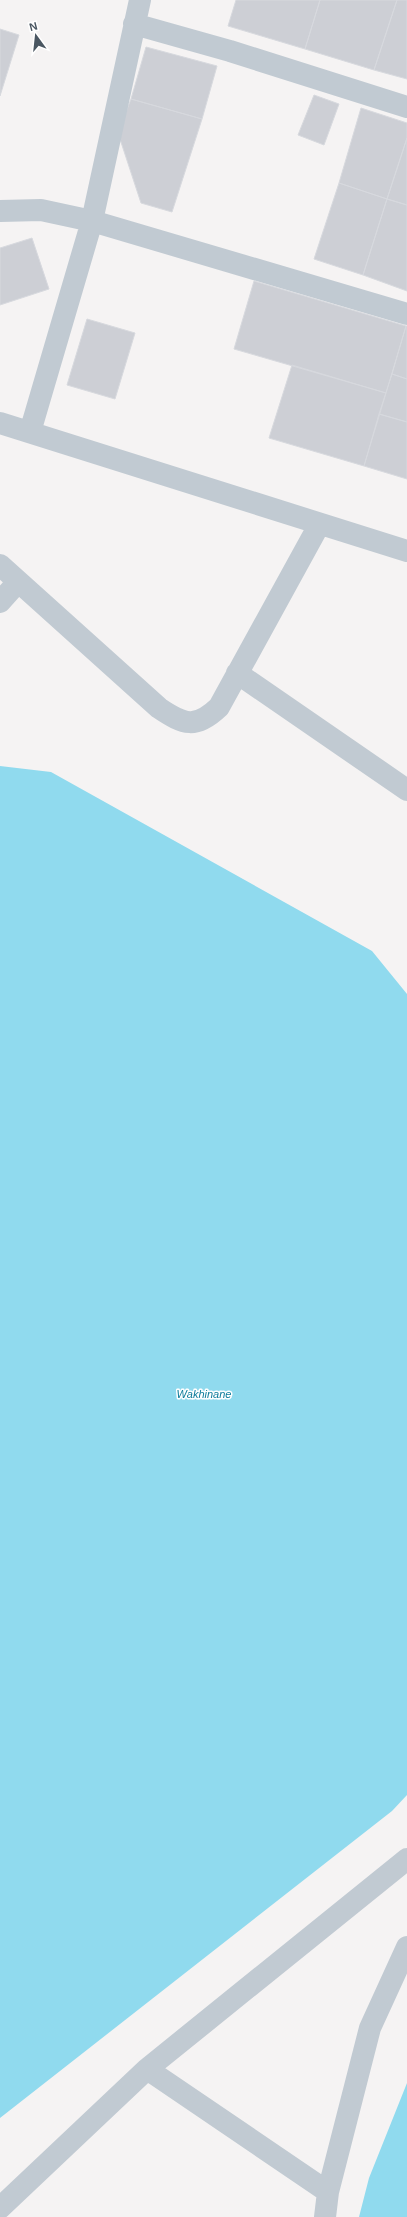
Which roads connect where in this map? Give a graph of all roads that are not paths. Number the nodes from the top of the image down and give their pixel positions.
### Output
1 (140, 0) edge
2 (134, 24) junction
3 (407, 107) edge
4 (0, 211) edge
5 (92, 221) junction
6 (407, 314) edge
7 (0, 423) edge
8 (30, 432) junction
9 (319, 525) junction
10 (407, 551) edge
11 (0, 566) edge
12 (18, 583) junction
13 (0, 602) edge
14 (237, 673) junction
15 (407, 790) edge
16 (407, 1859) edge
17 (407, 1947) edge
18 (147, 2069) junction
19 (328, 2192) junction
20 (0, 2208) edge
21 (325, 2217) edge

1 - 2 street
2 - 3 street
2 - 5 street
4 - 5 street
5 - 6 street
5 - 8 street
7 - 8 street
8 - 9 street
9 - 10 street
9 - 14 street
11 - 12 street
12 - 13 street
12 - 14 street
14 - 15 street
16 - 18 street
17 - 19 street
18 - 19 street
18 - 20 street
19 - 21 street

